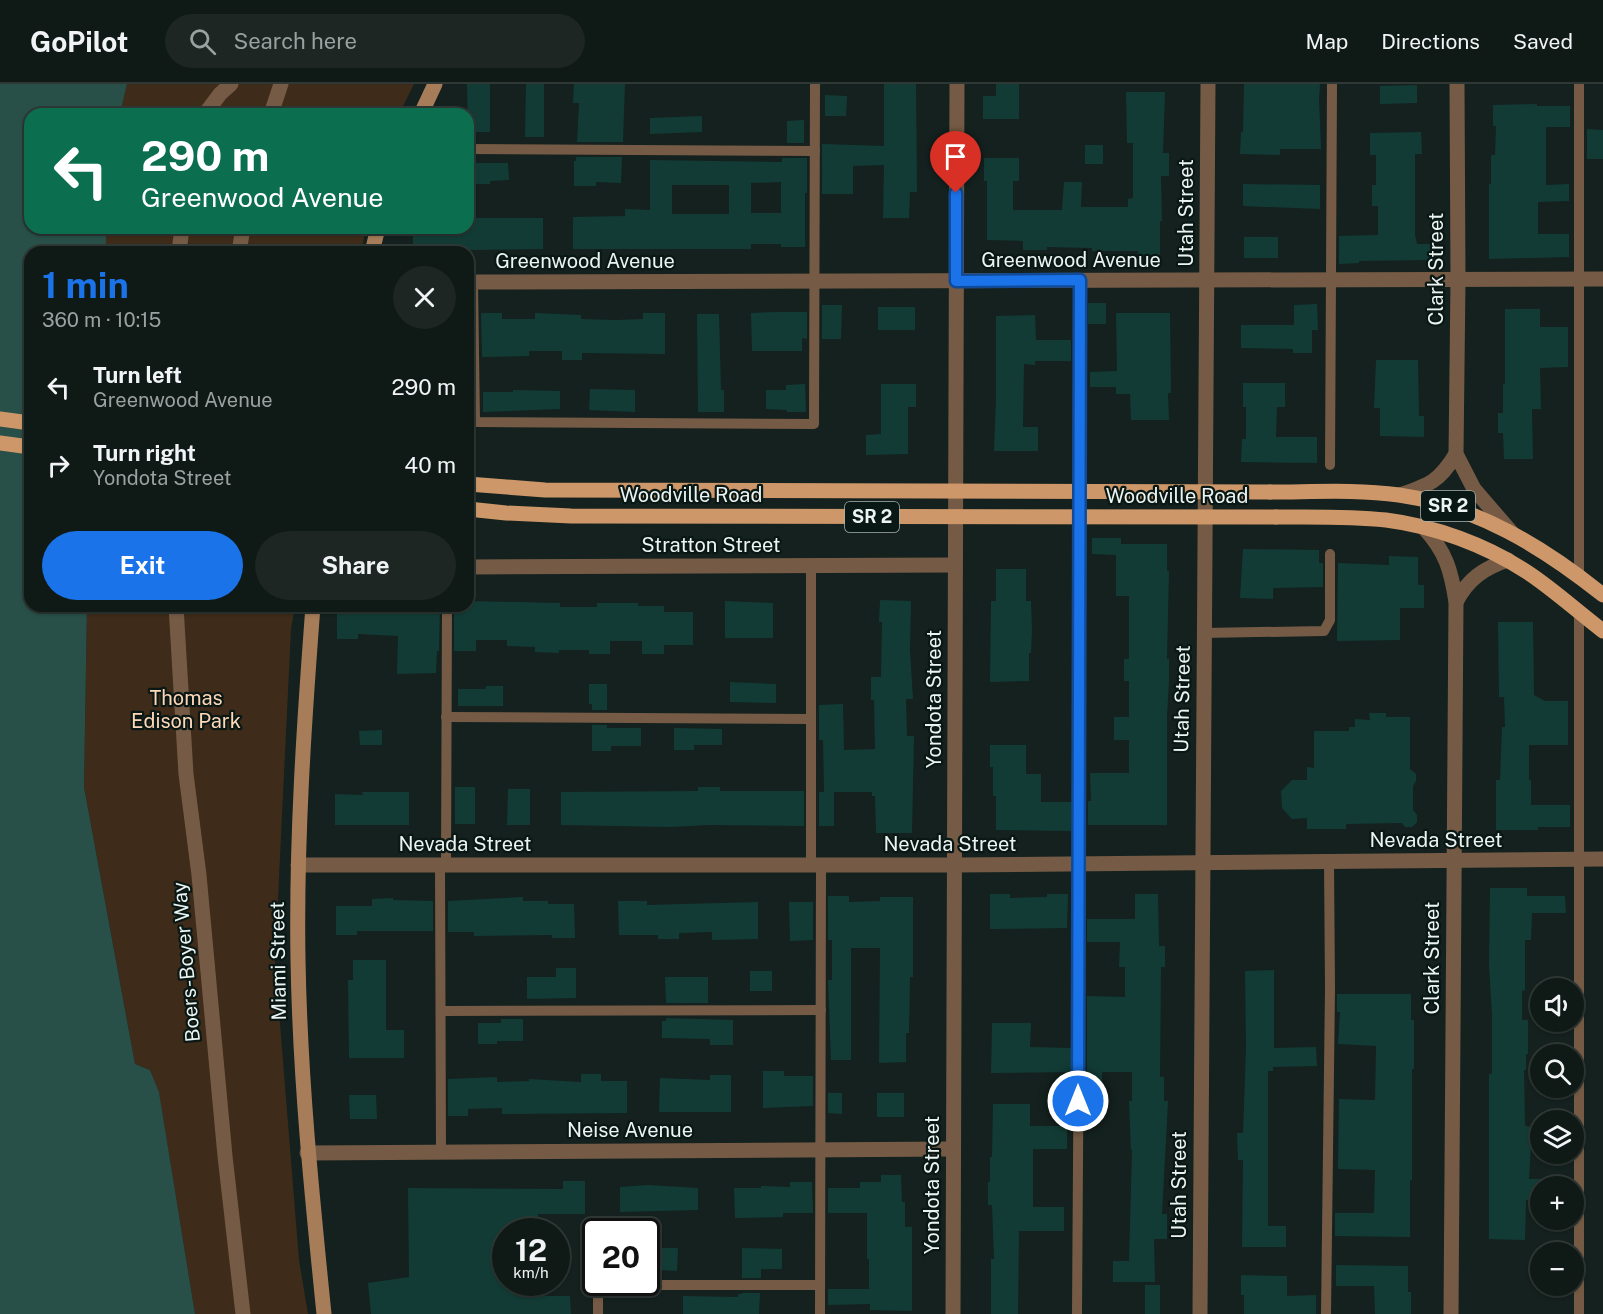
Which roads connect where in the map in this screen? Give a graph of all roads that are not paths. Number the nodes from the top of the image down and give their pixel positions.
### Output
1 (231, 84) edge
2 (281, 84) edge
3 (435, 84) edge
4 (815, 84) edge
5 (957, 84) edge
6 (1208, 84) edge
7 (1332, 84) edge
8 (1457, 84) edge
9 (1578, 84) edge
10 (210, 108) edge
11 (273, 108) edge
12 (424, 108) edge
13 (474, 149) edge
14 (814, 151) junction
15 (1458, 279) junction
16 (1578, 279) junction
17 (1603, 279) edge
18 (1080, 280) junction
19 (1207, 280) junction
20 (1331, 280) junction
21 (814, 281) junction
22 (956, 281) junction
23 (474, 282) edge
24 (474, 387) edge
25 (0, 419) edge
26 (24, 422) edge
27 (0, 443) edge
28 (24, 446) edge
29 (1456, 454) junction
30 (1330, 465) dead end
31 (474, 484) edge
32 (1400, 495) junction
33 (474, 510) edge
34 (1424, 528) junction
35 (1512, 533) junction
36 (1330, 554) dead end
37 (1508, 560) junction
38 (955, 565) junction
39 (811, 566) junction
40 (474, 567) edge
41 (1579, 576) junction
42 (1600, 591) edge
43 (1456, 602) junction
44 (176, 612) edge
45 (312, 612) edge
46 (447, 612) edge
47 (1579, 613) junction
48 (1603, 631) edge
49 (1203, 633) junction
50 (446, 717) junction
51 (811, 719) junction
52 (1603, 859) edge
53 (1453, 860) junction
54 (1579, 860) junction
55 (1329, 861) junction
56 (1201, 863) junction
57 (1080, 864) junction
58 (298, 865) junction
59 (443, 865) junction
60 (816, 865) junction
61 (954, 866) junction
62 (821, 1010) junction
63 (442, 1011) junction
64 (953, 1149) junction
65 (820, 1150) junction
66 (441, 1152) junction
67 (307, 1153) junction
68 (820, 1285) junction
69 (243, 1314) edge
70 (324, 1314) edge
71 (598, 1314) edge
72 (820, 1314) edge
73 (953, 1314) edge
74 (1077, 1314) edge
75 (1200, 1314) edge
76 (1326, 1314) edge
77 (1451, 1314) edge
78 (1579, 1314) edge

1 - 10 street
2 - 11 street
3 - 12 street
4 - 14 lane
5 - 22 street, Yondota Street
6 - 19 street, Utah Street
7 - 20 lane
8 - 15 street, Clark Street
9 - 16 lane
13 - 14 lane
14 - 21 lane
15 - 16 street, Greenwood Avenue
15 - 20 street, Greenwood Avenue
15 - 29 street, Clark Street
16 - 17 street, Greenwood Avenue
16 - 41 lane
18 - 19 street, Greenwood Avenue
18 - 22 street, Greenwood Avenue
18 - 57 lane
19 - 20 street, Greenwood Avenue
19 - 49 street, Utah Street
20 - 30 lane
21 - 22 street, Greenwood Avenue
21 - 23 street, Greenwood Avenue
21 - 24 lane
22 - 38 street, Yondota Street
25 - 26 main road
27 - 28 main road
29 - 32 street
29 - 35 street, Clark Street
31 - 32 main road, Woodville Road / SR 2, bridge
32 - 35 main road, Woodville Road / SR 2
33 - 34 main road, Woodville Road / SR 2, bridge
34 - 37 main road, Woodville Road / SR 2
34 - 43 street, Clark Street
35 - 41 main road, Woodville Road / SR 2
36 - 49 lane
37 - 43 street
37 - 47 main road, Woodville Road / SR 2
38 - 39 street, Stratton Street
38 - 61 street, Yondota Street
39 - 40 street, Stratton Street
39 - 51 lane
41 - 42 main road, Woodville Road / SR 2
43 - 53 street, Clark Street
44 - 69 street, Boers-Boyer Way
45 - 58 street, Miami Street
46 - 50 lane
47 - 48 main road, Woodville Road / SR 2
47 - 54 lane
49 - 56 street, Utah Street
50 - 51 lane
50 - 59 lane
51 - 60 lane
52 - 54 street, Nevada Street
53 - 54 street, Nevada Street
53 - 55 street, Nevada Street
53 - 77 street, Clark Street
54 - 78 lane
55 - 56 street, Nevada Street
55 - 76 lane
56 - 57 street, Nevada Street
56 - 75 street, Utah Street
57 - 61 street, Nevada Street
57 - 74 lane
58 - 59 street, Nevada Street
58 - 67 street, Miami Street
59 - 60 street, Nevada Street
59 - 63 lane
60 - 61 street, Nevada Street
60 - 62 lane
61 - 64 street, Yondota Street
62 - 63 lane
62 - 65 lane
63 - 66 lane
64 - 65 street, Neise Avenue
64 - 73 street, Yondota Street
65 - 66 street, Neise Avenue
65 - 68 lane
66 - 67 street, Neise Avenue
67 - 70 street, Miami Street
68 - 71 lane
68 - 72 lane

